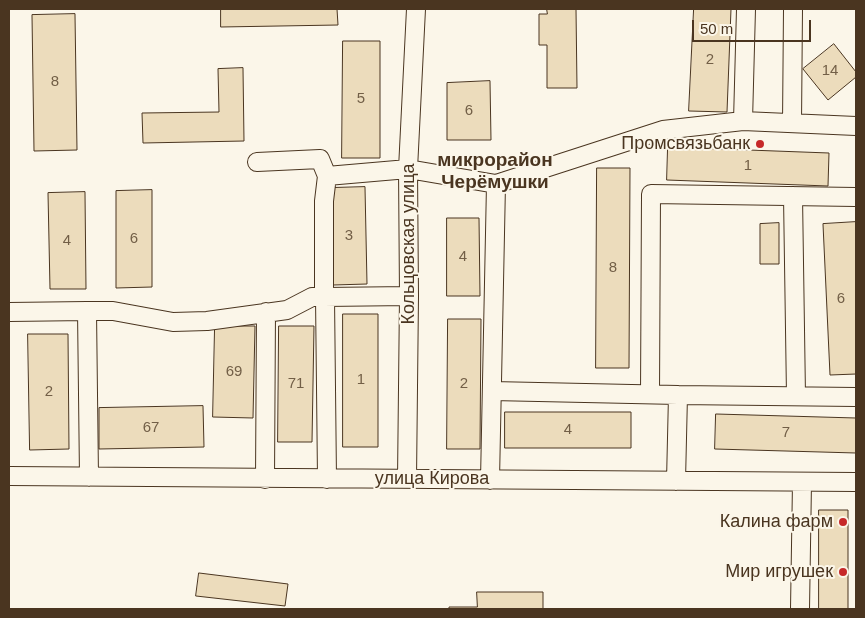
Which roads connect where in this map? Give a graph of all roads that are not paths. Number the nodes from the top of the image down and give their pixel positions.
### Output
1 (416, 9) edge
2 (746, 9) edge
3 (793, 9) edge
4 (743, 120) junction
5 (792, 124) junction
6 (856, 126) edge
7 (257, 162) dead end
8 (408, 169) junction
9 (327, 176) junction
10 (496, 184) junction
11 (793, 196) junction
12 (856, 197) edge
13 (410, 296) junction
14 (325, 297) junction
15 (9, 312) edge
16 (87, 312) junction
17 (266, 312) junction
18 (492, 391) junction
19 (650, 394) junction
20 (678, 395) junction
21 (796, 396) junction
22 (856, 397) edge
23 (9, 476) edge
24 (89, 477) junction
25 (327, 478) junction
26 (265, 479) junction
27 (407, 479) junction
28 (490, 480) junction
29 (676, 481) junction
30 (802, 482) junction
31 (856, 482) edge
32 (800, 609) edge

1 - 8 street, Кольцовская улица
2 - 4 street
3 - 5 street
4 - 5 street
4 - 10 street
5 - 6 street
7 - 9 street
8 - 9 street
8 - 10 street
8 - 13 street, Кольцовская улица
9 - 14 street
10 - 18 street
11 - 12 street
11 - 19 street
11 - 21 street
13 - 14 street
13 - 27 street, Кольцовская улица
14 - 17 street
14 - 25 street
15 - 16 street
16 - 17 street
16 - 24 street
17 - 26 street
18 - 19 street
18 - 28 street
19 - 20 street
20 - 21 street
20 - 29 street
21 - 22 street
23 - 24 street, улица Кирова
24 - 26 street, улица Кирова
25 - 26 street, улица Кирова
25 - 27 street, улица Кирова
27 - 28 street, улица Кирова
28 - 29 street, улица Кирова
29 - 30 street, улица Кирова
30 - 31 street, улица Кирова
30 - 32 street

